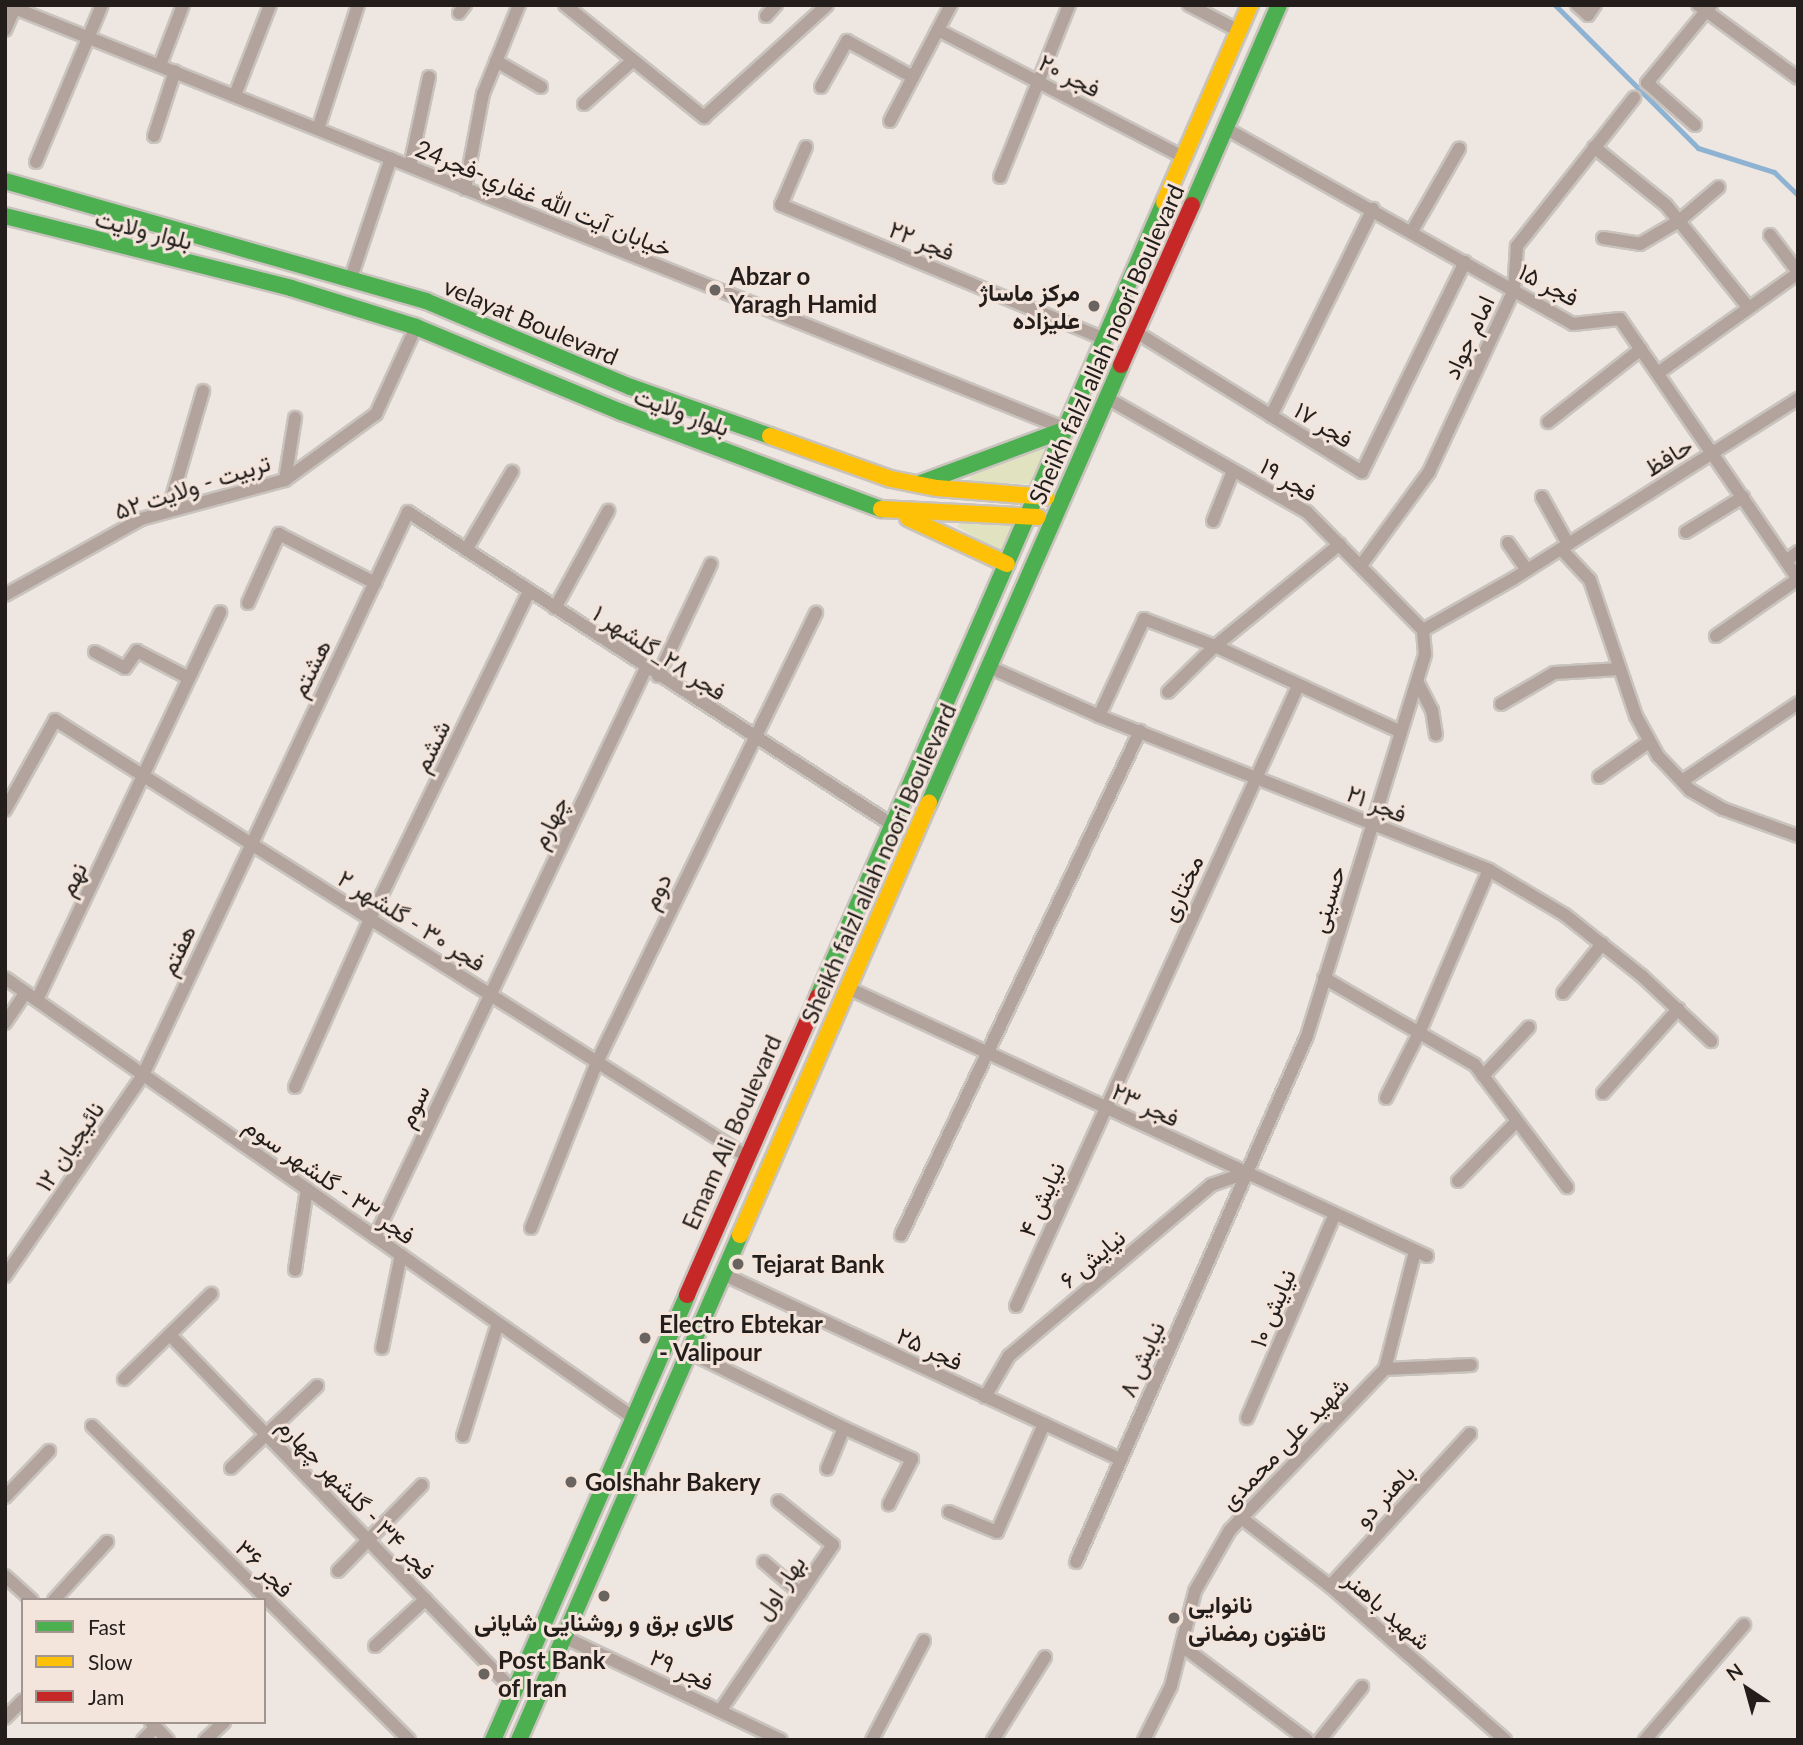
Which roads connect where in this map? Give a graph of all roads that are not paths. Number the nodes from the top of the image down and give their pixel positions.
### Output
1 (102, 5) edge
2 (183, 5) edge
3 (270, 5) edge
4 (358, 5) edge
5 (519, 5) edge
6 (565, 5) edge
7 (776, 5) edge
8 (827, 5) edge
9 (951, 5) edge
10 (1069, 5) edge
11 (1189, 5) edge
12 (1250, 5) edge
13 (1279, 5) edge
14 (1577, 5) edge
15 (11, 7) edge
16 (1705, 7) edge
17 (1591, 10) edge
18 (766, 16) dead end
19 (5, 30) edge
20 (938, 30) junction
21 (1239, 31) junction
22 (91, 38) junction
23 (633, 60) junction
24 (496, 61) junction
25 (160, 65) junction
26 (174, 71) junction
27 (429, 77) dead end
28 (913, 77) junction
29 (1798, 78) edge
30 (1038, 82) junction
31 (541, 87) dead end
32 (821, 88) dead end
33 (235, 95) junction
34 (1634, 98) dead end
35 (584, 104) dead end
36 (890, 121) dead end
37 (1695, 125) dead end
38 (1226, 128) junction
39 (318, 129) junction
40 (154, 136) dead end
41 (806, 147) dead end
42 (1594, 147) junction
43 (1459, 149) dead end
44 (1183, 157) junction
45 (391, 158) junction
46 (36, 162) dead end
47 (410, 166) junction
48 (1000, 177) dead end
49 (5, 181) edge
50 (1719, 187) dead end
51 (465, 189) junction
52 (1373, 209) junction
53 (5, 216) edge
54 (1679, 221) junction
55 (1412, 231) junction
56 (1770, 234) dead end
57 (1603, 237) dead end
58 (1465, 262) junction
59 (1798, 272) edge
60 (351, 278) junction
61 (1514, 290) junction
62 (1748, 307) junction
63 (416, 327) junction
64 (1136, 332) junction
65 (1105, 339) junction
66 (1641, 349) junction
67 (1658, 373) junction
68 (203, 391) dead end
69 (1107, 398) junction
70 (1798, 399) edge
71 (1271, 416) junction
72 (295, 418) dead end
73 (1548, 422) dead end
74 (1066, 429) junction
75 (1713, 452) junction
76 (1233, 471) junction
77 (512, 472) dead end
78 (285, 480) junction
79 (917, 484) junction
80 (937, 488) junction
81 (1038, 493) junction
82 (1542, 497) dead end
83 (1743, 497) junction
84 (1062, 502) junction
85 (608, 510) dead end
86 (169, 511) junction
87 (408, 512) joint
88 (896, 513) junction
89 (1028, 514) junction
90 (931, 515) junction
91 (1213, 521) dead end
92 (1052, 523) junction
93 (1686, 532) dead end
94 (1508, 543) dead end
95 (1340, 544) junction
96 (1565, 546) junction
97 (466, 550) junction
98 (1798, 552) edge
99 (1786, 561) junction
100 (711, 564) dead end
101 (1007, 564) junction
102 (1362, 564) junction
103 (1527, 570) junction
104 (1798, 579) edge
105 (375, 583) junction
106 (529, 591) junction
107 (5, 595) edge
108 (248, 603) dead end
109 (555, 608) junction
110 (220, 612) dead end
111 (816, 613) dead end
112 (1423, 630) junction
113 (1716, 636) dead end
114 (1214, 646) junction
115 (95, 652) dead end
116 (989, 667) junction
117 (646, 668) junction
118 (1620, 669) junction
119 (659, 676) junction
120 (187, 677) junction
121 (1417, 681) junction
122 (1298, 686) junction
123 (1168, 692) dead end
124 (1501, 704) dead end
125 (1798, 704) edge
126 (939, 715) junction
127 (1099, 716) junction
128 (962, 727) junction
129 (1140, 732) junction
130 (1401, 732) junction
131 (1436, 735) dead end
132 (753, 738) junction
133 (1650, 741) junction
134 (915, 769) junction
135 (144, 776) junction
136 (1598, 777) dead end
137 (1256, 778) junction
138 (1682, 781) junction
139 (939, 782) junction
140 (5, 810) edge
141 (891, 824) junction
142 (1372, 824) junction
143 (1798, 836) edge
144 (249, 842) junction
145 (1489, 870) junction
146 (370, 919) junction
147 (1602, 944) junction
148 (5, 978) edge
149 (1324, 978) junction
150 (848, 988) junction
151 (1563, 992) dead end
152 (490, 994) junction
153 (32, 996) junction
154 (1678, 1009) junction
155 (5, 1023) edge
156 (1529, 1027) dead end
157 (1419, 1033) junction
158 (1711, 1041) dead end
159 (986, 1054) junction
160 (597, 1062) junction
161 (144, 1074) junction
162 (1483, 1076) junction
163 (295, 1087) dead end
164 (1603, 1093) dead end
165 (1386, 1098) dead end
166 (1104, 1108) junction
167 (1517, 1121) junction
168 (746, 1156) junction
169 (1246, 1173) junction
170 (1458, 1181) dead end
171 (1567, 1187) dead end
172 (307, 1189) junction
173 (1335, 1214) junction
174 (531, 1228) dead end
175 (901, 1235) dead end
176 (374, 1237) junction
177 (401, 1255) junction
178 (296, 1270) dead end
179 (723, 1274) junction
180 (5, 1276) edge
181 (211, 1294) dead end
182 (1016, 1306) dead end
183 (498, 1323) junction
184 (170, 1335) junction
185 (382, 1348) dead end
186 (689, 1352) junction
187 (1471, 1365) dead end
188 (1385, 1369) junction
189 (124, 1379) dead end
190 (317, 1386) dead end
191 (985, 1397) junction
192 (631, 1416) junction
193 (1247, 1418) dead end
194 (1044, 1424) junction
195 (92, 1426) dead end
196 (844, 1428) junction
197 (1470, 1434) dead end
198 (267, 1435) junction
199 (463, 1436) dead end
200 (49, 1451) dead end
201 (1120, 1459) junction
202 (230, 1468) dead end
203 (827, 1468) dead end
204 (422, 1485) dead end
205 (5, 1497) edge
206 (778, 1501) dead end
207 (889, 1504) dead end
208 (949, 1512) dead end
209 (1240, 1517) junction
210 (369, 1541) junction
211 (107, 1542) dead end
212 (764, 1562) dead end
213 (1076, 1562) dead end
214 (338, 1571) dead end
215 (5, 1576) edge
216 (1330, 1586) junction
217 (800, 1593) junction
218 (30, 1598) edge
219 (56, 1598) edge
220 (266, 1598) edge
221 (266, 1598) edge
222 (426, 1600) junction
223 (1744, 1625) dead end
224 (564, 1637) junction
225 (924, 1641) dead end
226 (375, 1646) dead end
227 (1182, 1646) junction
228 (1045, 1657) dead end
229 (1362, 1687) dead end
230 (514, 1691) junction
231 (21, 1702) edge
232 (720, 1711) junction
233 (5, 1718) edge
234 (222, 1724) edge
235 (153, 1725) edge
236 (1291, 1728) junction
237 (143, 1740) edge
238 (168, 1740) edge
239 (205, 1740) edge
240 (409, 1740) edge
241 (493, 1740) edge
242 (519, 1740) edge
243 (781, 1740) edge
244 (872, 1740) edge
245 (993, 1740) edge
246 (1144, 1740) edge
247 (1284, 1740) edge
248 (1307, 1740) edge
249 (1320, 1740) edge
250 (1505, 1740) edge
251 (1645, 1740) edge

1 - 22 street
2 - 25 street
3 - 33 street
4 - 39 street
5 - 24 street
6 - 23 street
7 - 18 street
8 - 23 street
9 - 20 street
10 - 30 street
11 - 21 street
12 - 21 main road, Emam Ali Boulevard
13 - 38 main road, Sheikh falzl allah noori Boulevard
14 - 17 street
15 - 19 street
15 - 22 street, خيابان آيت الله غفاري-فجر24
16 - 29 street
16 - 37 street
20 - 28 street
20 - 30 street, فجر ۲۰
21 - 44 main road, Emam Ali Boulevard
22 - 25 street, خيابان آيت الله غفاري-فجر24
22 - 46 street
23 - 35 street
24 - 31 street
24 - 51 street
25 - 26 street, خيابان آيت الله غفاري-فجر24
26 - 33 street, خيابان آيت الله غفاري-فجر24
26 - 40 street
27 - 47 street
28 - 32 street
28 - 36 street
30 - 44 street, فجر ۲۰
30 - 48 street
33 - 39 street, خيابان آيت الله غفاري-فجر24
34 - 42 street, امام جواد
38 - 52 street, فجر ۱۵
38 - 64 main road, Sheikh falzl allah noori Boulevard
39 - 45 street, خيابان آيت الله غفاري-فجر24
41 - 65 street, فجر ۲۲
42 - 54 street
42 - 61 street, امام جواد
43 - 55 street
44 - 65 main road, Emam Ali Boulevard
45 - 47 street, خيابان آيت الله غفاري-فجر24
45 - 60 street
47 - 51 street, خيابان آيت الله غفاري-فجر24
49 - 60 main road, velayat Boulevard
50 - 54 street
51 - 74 street, خيابان آيت الله غفاري-فجر24
52 - 55 street, فجر ۱۵
52 - 71 street
53 - 63 main road, بلوار ولایت
54 - 57 street
54 - 62 street
55 - 58 street, فجر ۱۵
56 - 59 street
58 - 61 street, فجر ۱۵
58 - 71 street, فجر ۱۷
59 - 62 street
60 - 79 main road, velayat Boulevard
61 - 66 street, فجر ۱۵
61 - 102 street, امام جواد
62 - 67 street
63 - 78 street, تربیت - ولایت ۵۲
63 - 88 main road, بلوار ولایت
64 - 69 main road, Sheikh falzl allah noori Boulevard
64 - 71 street, فجر ۱۷
65 - 74 main road, Emam Ali Boulevard
66 - 67 street, فجر ۱۵
66 - 73 street
67 - 75 street, فجر ۱۵
68 - 86 street
69 - 76 street, فجر ۱۹
69 - 84 main road, Sheikh falzl allah noori Boulevard
70 - 75 street, حافظ
72 - 78 street
74 - 79 main road
74 - 81 main road, Emam Ali Boulevard
75 - 83 street, فجر ۱۵
75 - 96 street, حافظ
76 - 91 street
76 - 95 street, فجر ۱۹
77 - 97 street
78 - 86 street, تربیت - ولایت ۵۲
79 - 80 main road, velayat Boulevard
80 - 81 main road, velayat Boulevard
80 - 90 main road
81 - 84 main road, velayat Boulevard
81 - 89 main road, Emam Ali Boulevard
82 - 96 street
83 - 93 street
83 - 99 street, فجر ۱۵
84 - 92 main road, Sheikh falzl allah noori Boulevard
85 - 109 street
86 - 107 street, تربیت - ولایت ۵۲
87 - 97 street, فجر ۲۸_گلشهر ۱
87 - 105 street, هشتم
88 - 90 main road, بلوار ولایت
88 - 101 main road
89 - 90 main road, بلوار ولایت
89 - 92 main road
89 - 101 main road, Emam Ali Boulevard
92 - 116 main road, Sheikh falzl allah noori Boulevard
94 - 103 street
95 - 102 street, فجر ۱۹
95 - 114 street
96 - 103 street, حافظ
96 - 118 street
97 - 106 street, فجر ۲۸_گلشهر ۱
98 - 99 street
99 - 104 street, فجر ۱۵
100 - 119 street
101 - 126 main road, Emam Ali Boulevard
102 - 112 street, فجر ۱۹
103 - 112 street, حافظ
104 - 113 street
105 - 108 street
105 - 144 street, هشتم
106 - 109 street, فجر ۲۸_گلشهر ۱
106 - 146 street, ششم
109 - 117 street, فجر ۲۸_گلشهر ۱
110 - 120 street, نهم
111 - 132 street, دوم
112 - 121 street, حسینی
114 - 122 street
114 - 123 street
114 - 127 street
115 - 120 street
116 - 127 street, فجر ۲۱
116 - 128 main road, Sheikh falzl allah noori Boulevard
117 - 119 street, فجر ۲۸_گلشهر ۱
117 - 152 street, چهارم
118 - 124 street
118 - 133 street
119 - 132 street, فجر ۲۸_گلشهر ۱
120 - 135 street, نهم
121 - 130 street, حسینی
121 - 131 street
122 - 130 street
122 - 137 street, مختاری
125 - 138 street
126 - 128 main road
126 - 134 main road, Emam Ali Boulevard
127 - 129 street, فجر ۲۱
128 - 139 main road, Sheikh falzl allah noori Boulevard
129 - 137 street, فجر ۲۱
129 - 159 street
130 - 142 street, حسینی
132 - 141 street, فجر ۲۸_گلشهر ۱
132 - 160 street, دوم
133 - 136 street
133 - 138 street
134 - 139 main road
134 - 141 main road, Emam Ali Boulevard
135 - 140 street, فجر ۳۰ - گلشهر ۲
135 - 144 street, فجر ۳۰ - گلشهر ۲
135 - 153 street, نهم
137 - 142 street, فجر ۲۱
137 - 166 street, مختاری
138 - 143 street
139 - 150 main road, Sheikh falzl allah noori Boulevard
141 - 168 main road, Emam Ali Boulevard
142 - 145 street, فجر ۲۱
142 - 149 street, حسینی
144 - 146 street, فجر ۳۰ - گلشهر ۲
144 - 161 street, هفتم
145 - 147 street, فجر ۲۱
145 - 157 street
146 - 152 street, فجر ۳۰ - گلشهر ۲
146 - 163 street, ششم
147 - 151 street
147 - 154 street, فجر ۲۱
148 - 153 street, فجر ۳۲ - گلشهر سوم
149 - 157 street
149 - 169 street, حسینی
150 - 159 street, فجر ۲۳
150 - 179 main road, Sheikh falzl allah noori Boulevard
152 - 160 street, فجر ۳۰ - گلشهر ۲
152 - 176 street, سوم
153 - 155 street, نهم
153 - 161 street, فجر ۳۲ - گلشهر سوم
154 - 158 street, فجر ۲۱
154 - 164 street
156 - 162 street
157 - 162 street
157 - 165 street
159 - 166 street, فجر ۲۳
159 - 175 street
160 - 168 street, فجر ۳۰ - گلشهر ۲
160 - 174 street, دوم
161 - 172 street, فجر ۳۲ - گلشهر سوم
161 - 180 street, نائیجیان ۱۲
162 - 167 street
166 - 169 street, فجر ۲۳
166 - 182 street, نیایش ۴
167 - 170 street
167 - 171 street
168 - 192 main road, Emam Ali Boulevard
169 - 173 street, فجر ۲۳
169 - 191 street, نیایش ۶
169 - 201 street, نیایش ۸
172 - 176 street, فجر ۳۲ - گلشهر سوم
172 - 178 street
173 - 188 street, فجر ۲۳
173 - 193 street, نیایش ۱۰
176 - 177 street, فجر ۳۲ - گلشهر سوم
177 - 183 street, فجر ۳۲ - گلشهر سوم
177 - 185 street
179 - 186 main road, Sheikh falzl allah noori Boulevard
179 - 191 street, فجر ۲۵
181 - 184 street
183 - 192 street, فجر ۳۲ - گلشهر سوم
183 - 199 street
184 - 189 street
184 - 198 street, فجر ۳۴ - گلشهر چهارم
186 - 196 street
186 - 224 main road, Sheikh falzl allah noori Boulevard
187 - 188 street
188 - 209 street, شهید علی محمدی
190 - 198 street
191 - 194 street, فجر ۲۵
192 - 230 main road, Emam Ali Boulevard
194 - 201 street, فجر ۲۵
194 - 208 street
195 - 221 street, فجر ۳۶
196 - 203 street
196 - 207 street
197 - 216 street, باهنر دو
198 - 202 street
198 - 210 street, فجر ۳۴ - گلشهر چهارم
200 - 205 street
201 - 213 street, نیایش ۸
204 - 210 street
206 - 217 street, بهار اول
209 - 216 street, شهید باهنر
209 - 227 street, شهید علی محمدی
210 - 214 street
210 - 222 street, فجر ۳۴ - گلشهر چهارم
211 - 219 street
212 - 217 street
215 - 218 street
216 - 250 street, شهید باهنر
217 - 232 street, بهار اول
220 - 240 street, فجر ۳۶
222 - 226 street
222 - 230 street, فجر ۳۴ - گلشهر چهارم
223 - 251 street
224 - 232 street, فجر ۲۹
224 - 242 main road, Sheikh falzl allah noori Boulevard
225 - 244 street
227 - 236 street
227 - 246 street, شهید علی محمدی
228 - 245 street
229 - 249 street
230 - 241 main road, Emam Ali Boulevard
231 - 233 street
232 - 243 street, فجر ۲۹
234 - 239 street
235 - 237 street
235 - 238 street
236 - 247 street
236 - 248 street

